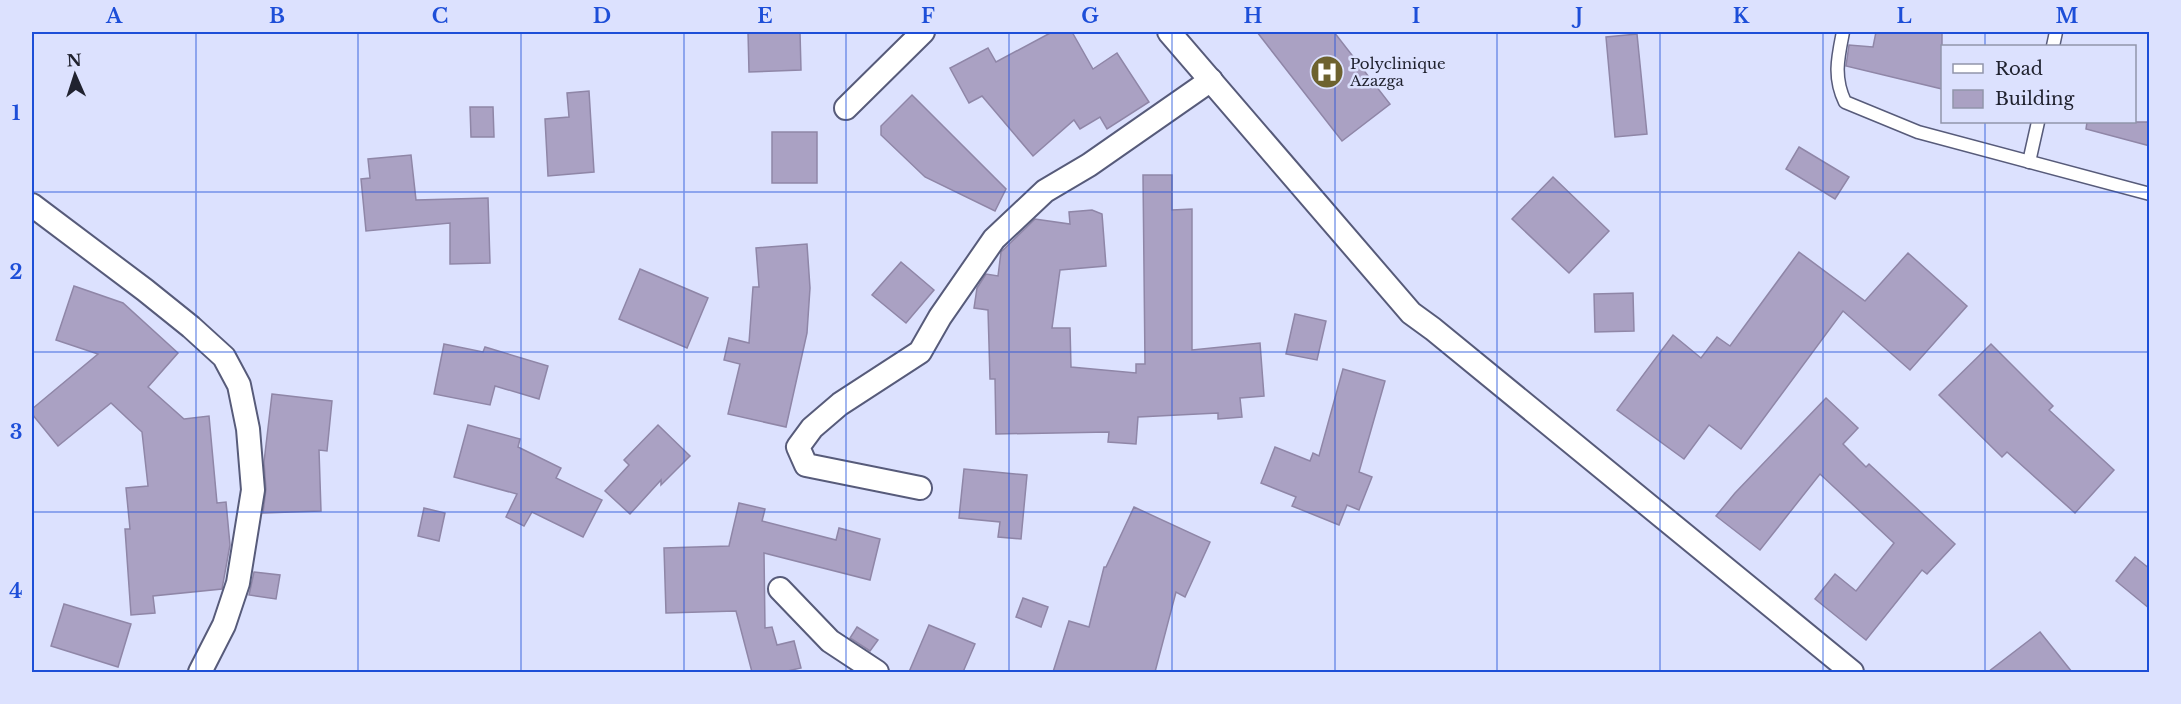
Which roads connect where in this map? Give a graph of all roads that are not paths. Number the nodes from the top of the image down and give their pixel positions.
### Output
1 (923, 32) edge
2 (1169, 32) edge
3 (1843, 32) edge
4 (1211, 80) junction
5 (846, 108) dead end
6 (2038, 123) edge
7 (2029, 162) junction
8 (2150, 194) edge
9 (32, 205) edge
10 (920, 488) dead end
11 (780, 589) dead end
12 (200, 672) edge
13 (877, 672) edge
14 (1852, 672) edge

1 - 5 street
2 - 4 street
3 - 7 lane
4 - 10 street
4 - 14 street
6 - 7 lane
7 - 8 lane
9 - 12 street
11 - 13 street

